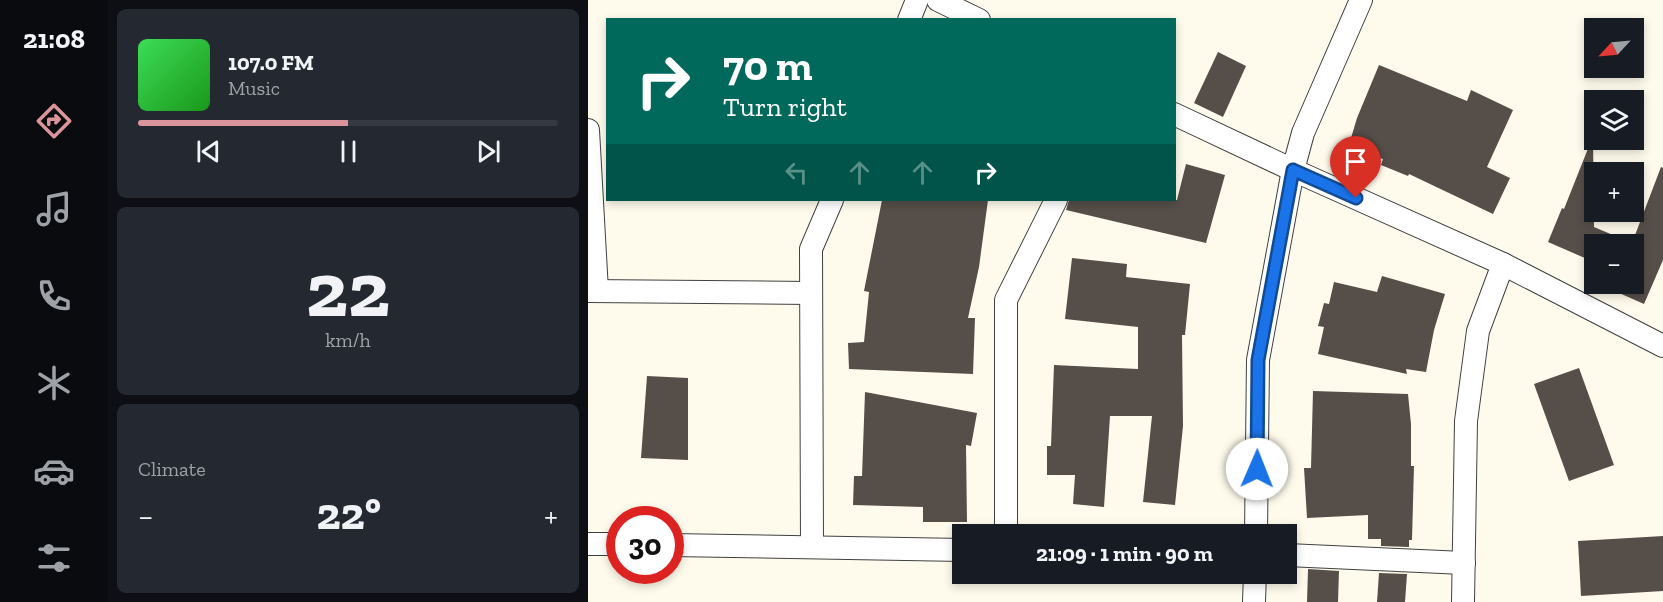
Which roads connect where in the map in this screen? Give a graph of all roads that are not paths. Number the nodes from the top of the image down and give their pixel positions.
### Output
1 (917, 0) edge
2 (938, 0) edge
3 (1361, 0) edge
4 (910, 18) edge
5 (975, 18) edge
6 (1176, 115) edge
7 (588, 130) edge
8 (1293, 170) junction
9 (832, 201) edge
10 (1056, 201) edge
11 (1503, 264) junction
12 (593, 291) edge
13 (811, 293) junction
14 (1663, 346) edge
15 (1006, 524) edge
16 (1256, 524) edge
17 (588, 544) edge
18 (606, 544) edge
19 (684, 545) edge
20 (812, 547) junction
21 (952, 550) edge
22 (1297, 555) edge
23 (1464, 563) junction
24 (1255, 584) edge
25 (1254, 602) edge
26 (1463, 602) edge

1 - 4 street
2 - 5 street
3 - 8 street
6 - 8 street
7 - 12 street
8 - 11 street
8 - 16 street
9 - 13 street
10 - 15 street
11 - 14 street
11 - 23 street
12 - 13 street
13 - 20 street
17 - 18 street
19 - 20 street
20 - 21 street
22 - 23 street
23 - 26 street
24 - 25 street

